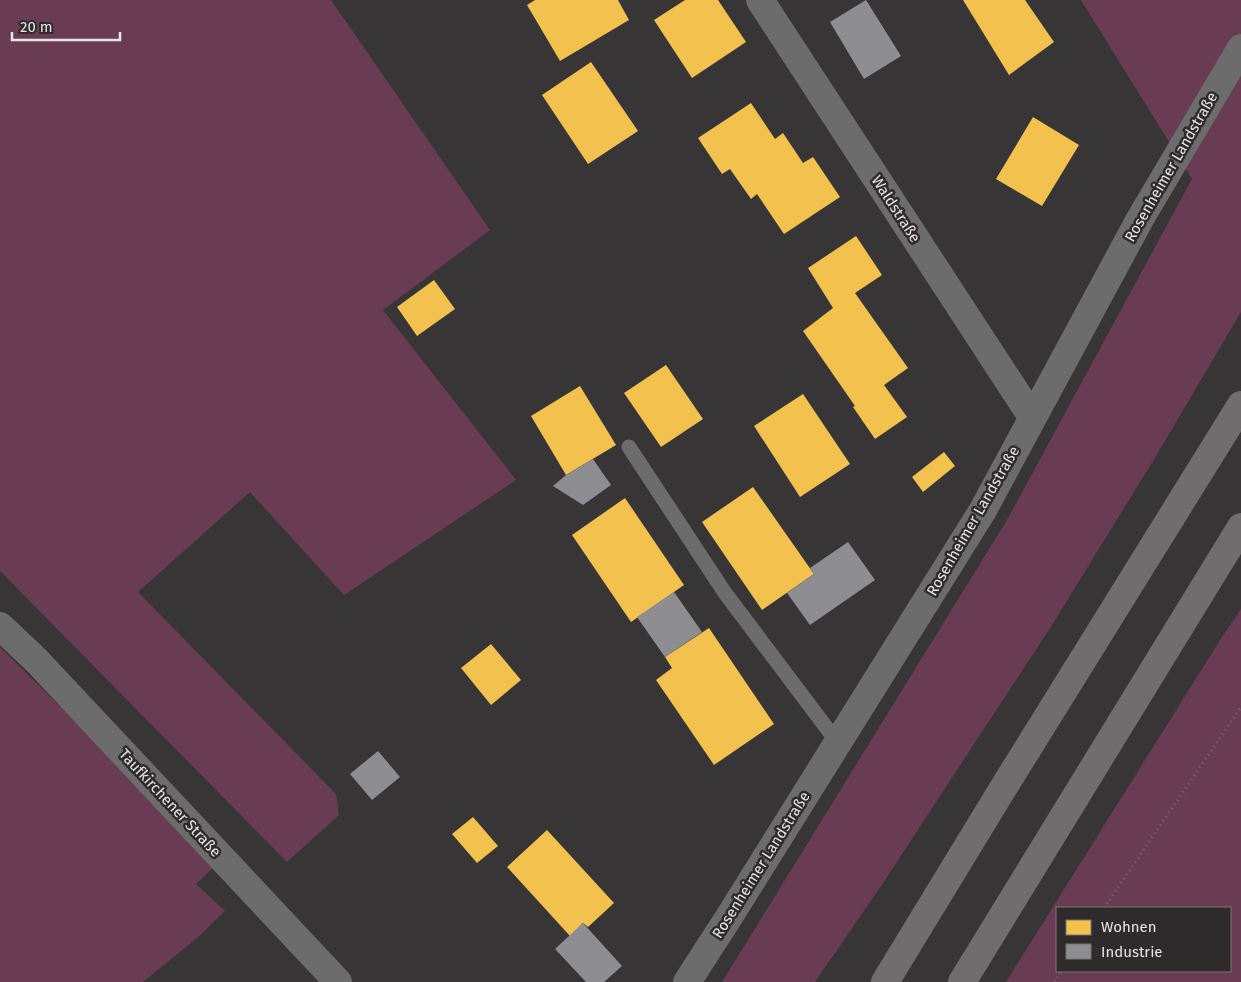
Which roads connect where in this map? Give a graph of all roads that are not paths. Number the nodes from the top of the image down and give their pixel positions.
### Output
1 (760, 0) edge
2 (1241, 48) edge
3 (1241, 405) edge
4 (1032, 417) junction
5 (629, 447) dead end
6 (1241, 527) edge
7 (0, 626) edge
8 (838, 743) junction
9 (338, 982) edge
10 (687, 982) edge
11 (885, 982) edge
12 (962, 982) edge

1 - 4 street, Waldstraße
2 - 4 street, Rosenheimer Landstraße
3 - 11 main road
4 - 8 street, Rosenheimer Landstraße
5 - 8 lane
6 - 12 main road
7 - 9 street, Taufkirchener Straße
8 - 10 street, Rosenheimer Landstraße

